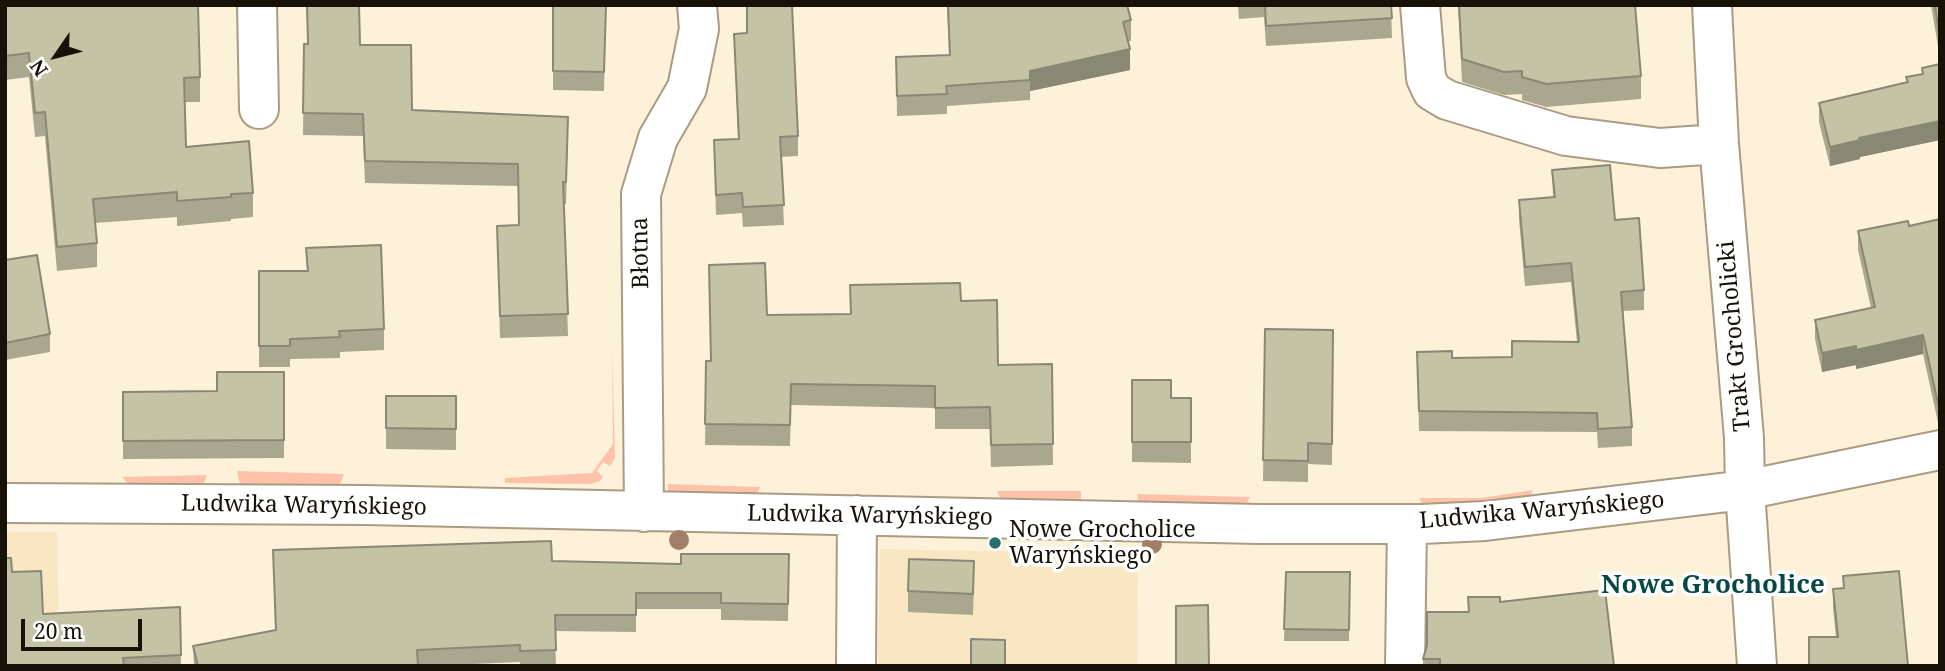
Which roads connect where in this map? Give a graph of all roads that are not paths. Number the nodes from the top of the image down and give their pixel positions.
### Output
1 (257, 5) edge
2 (697, 5) edge
3 (1420, 5) edge
4 (1712, 5) edge
5 (260, 109) dead end
6 (1719, 145) junction
7 (1940, 450) edge
8 (1745, 490) junction
9 (5, 503) edge
10 (644, 512) junction
11 (857, 515) junction
12 (1407, 524) junction
13 (856, 666) edge
14 (1405, 666) edge
15 (1758, 666) edge

1 - 5 street
2 - 10 street, Błotna
3 - 6 street
4 - 6 street, Trakt Grocholicki
6 - 8 street, Trakt Grocholicki
7 - 8 street, Ludwika Waryńskiego
8 - 12 street, Ludwika Waryńskiego
8 - 15 street, Trakt Grocholicki
9 - 10 street, Ludwika Waryńskiego
10 - 11 street, Ludwika Waryńskiego
11 - 12 street, Ludwika Waryńskiego
11 - 13 street
12 - 14 street

